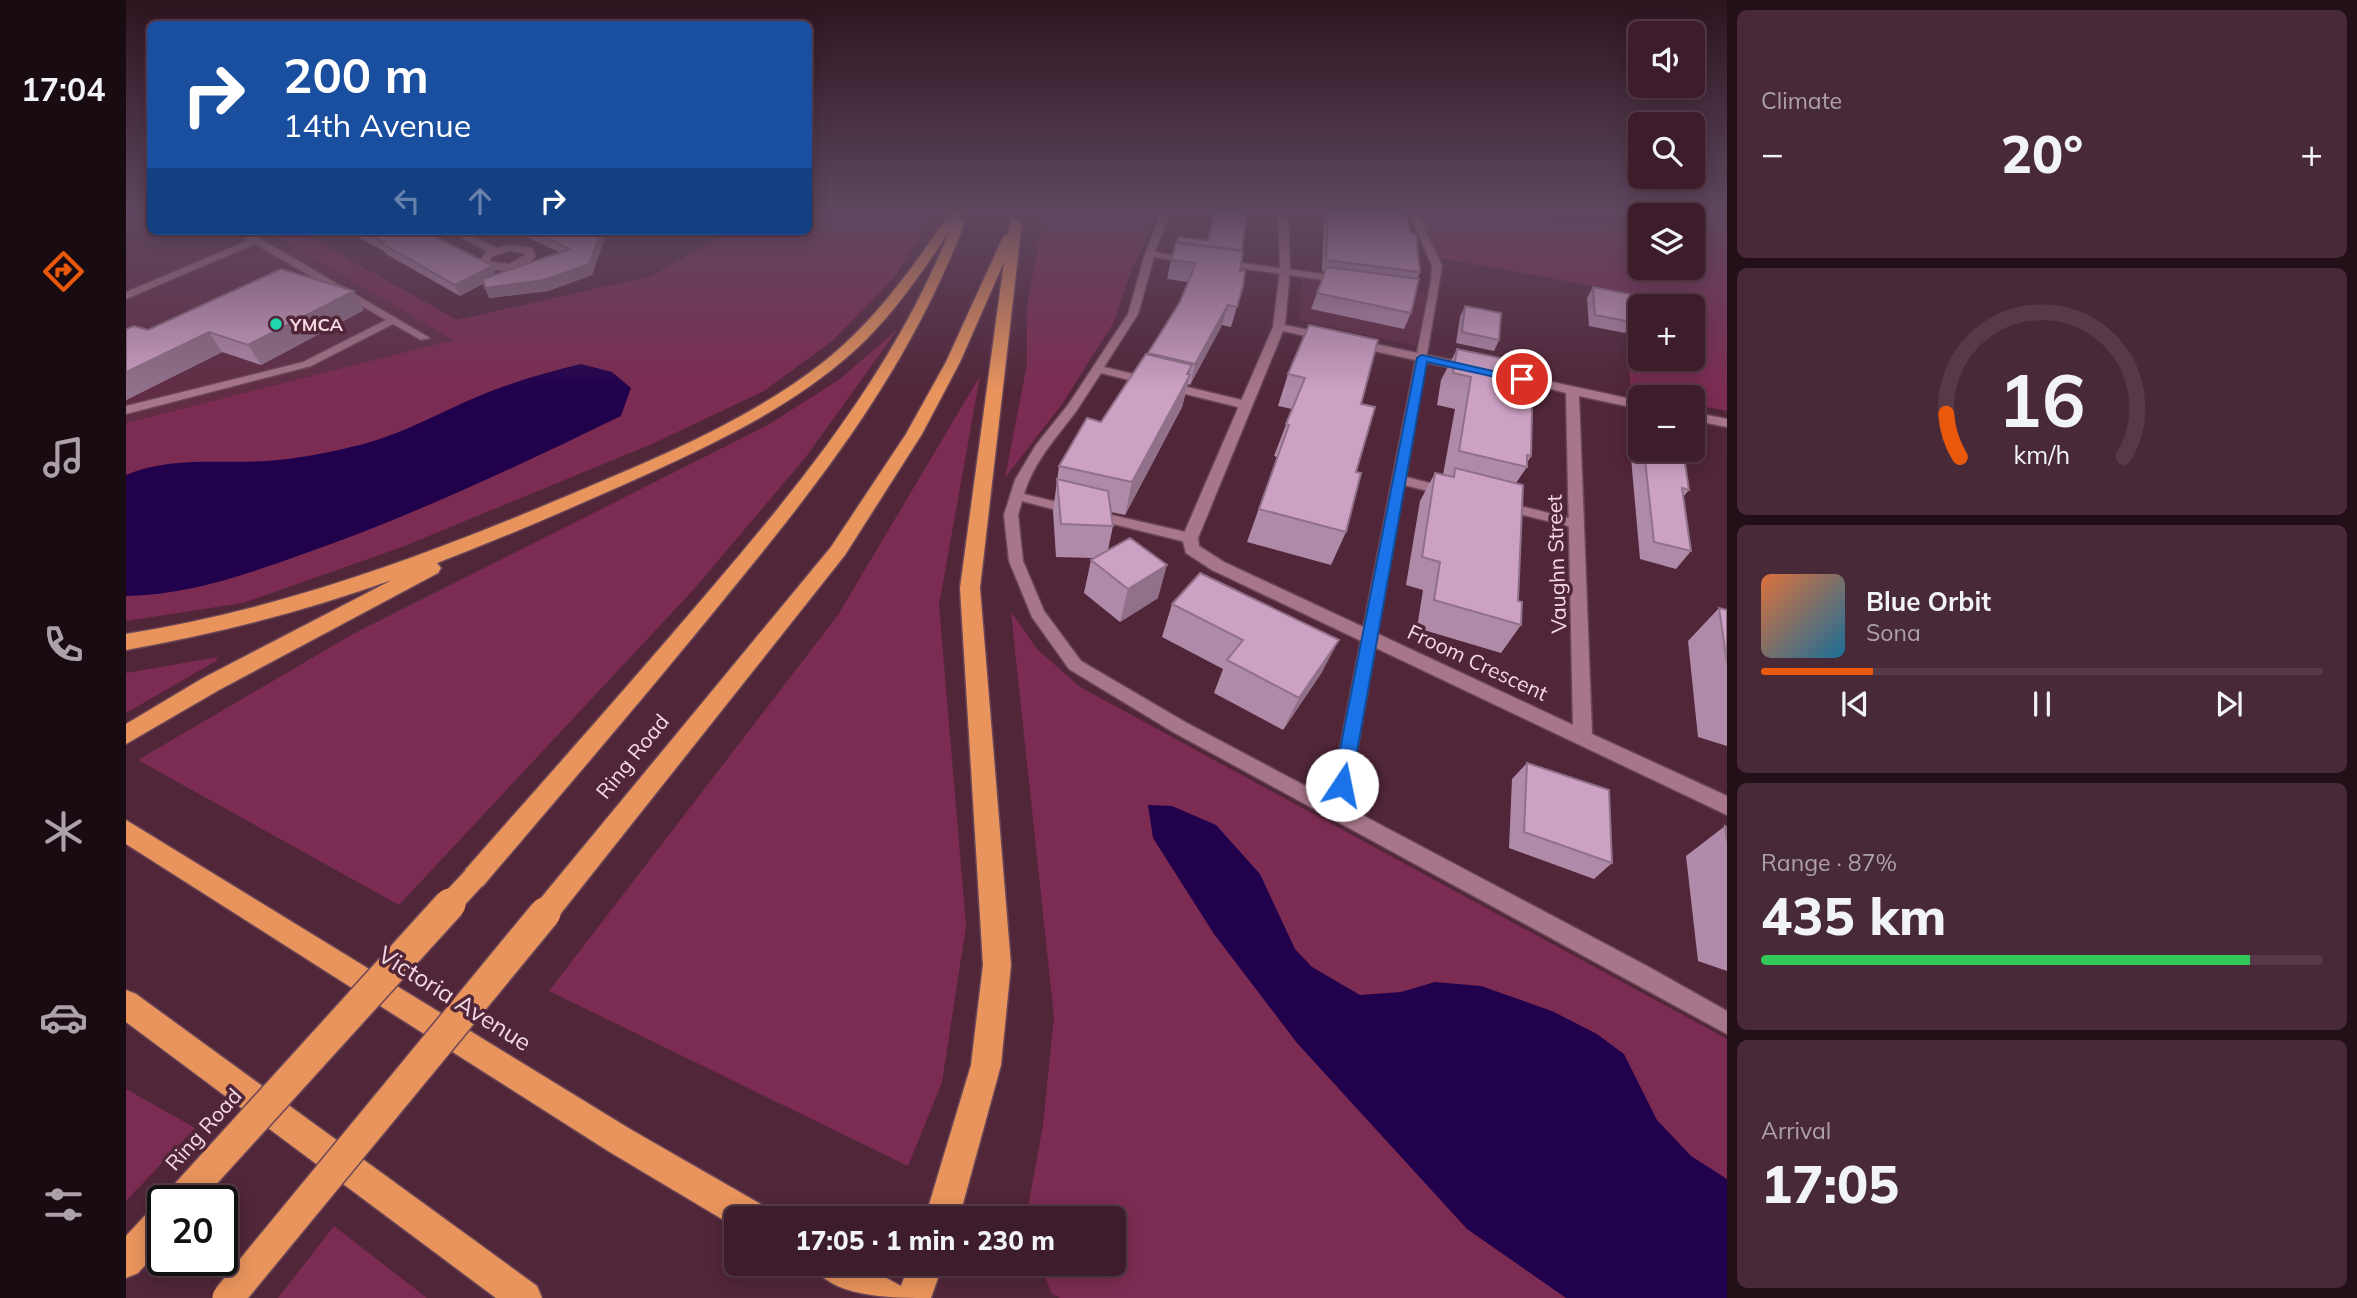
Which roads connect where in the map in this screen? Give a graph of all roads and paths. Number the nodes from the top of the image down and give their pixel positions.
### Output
1 (185, 271) edge
2 (308, 271) edge
3 (917, 271) edge
4 (942, 271) edge
5 (993, 271) edge
6 (1009, 271) edge
7 (1145, 271) edge
8 (1282, 271) edge
9 (1285, 271) junction
10 (1435, 271) edge
11 (1356, 282) edge
12 (126, 296) edge
13 (393, 320) junction
14 (1279, 327) junction
15 (425, 338) dead end
16 (1422, 358) junction
17 (1098, 369) junction
18 (1572, 390) junction
19 (1628, 402) edge
20 (1247, 405) junction
21 (126, 410) edge
22 (1705, 419) edge
23 (1727, 424) edge
24 (1400, 480) junction
25 (1017, 496) junction
26 (1468, 497) edge
27 (1495, 504) edge
28 (1576, 524) junction
29 (511, 527) junction
30 (1190, 538) junction
31 (1370, 637) junction
32 (126, 642) edge
33 (126, 735) edge
34 (1583, 736) junction
35 (1727, 806) edge
36 (1337, 810) junction
37 (126, 831) edge
38 (126, 1004) edge
39 (1727, 1023) edge
40 (195, 1185) edge
41 (732, 1206) edge
42 (945, 1206) edge
43 (147, 1238) edge
44 (127, 1260) edge
45 (850, 1276) edge
46 (922, 1276) edge
47 (228, 1298) edge
48 (525, 1298) edge
49 (888, 1298) edge
50 (914, 1298) edge

1 - 12 lane
2 - 13 lane
3 - 29 highway
4 - 40 highway, Ring Road, bridge
5 - 47 highway, Ring Road, bridge
6 - 42 highway
7 - 17 lane
8 - 9 lane
9 - 11 lane
9 - 14 street
10 - 16 lane
13 - 15 lane
13 - 21 lane
14 - 16 street
14 - 20 street
16 - 18 street
16 - 24 lane
17 - 20 lane
17 - 25 lane
18 - 19 street
18 - 28 street, Vaughn Street
20 - 30 street
22 - 23 street
24 - 26 lane
24 - 31 lane
25 - 30 lane
25 - 36 lane
27 - 28 lane
28 - 34 street, Vaughn Street
29 - 32 highway
29 - 33 highway
30 - 31 street, Froom Crescent
31 - 34 street, Froom Crescent
31 - 36 lane
34 - 35 street, Froom Crescent
36 - 39 lane
37 - 41 highway, Victoria Avenue
38 - 48 highway
43 - 44 highway
45 - 49 highway
46 - 50 highway

